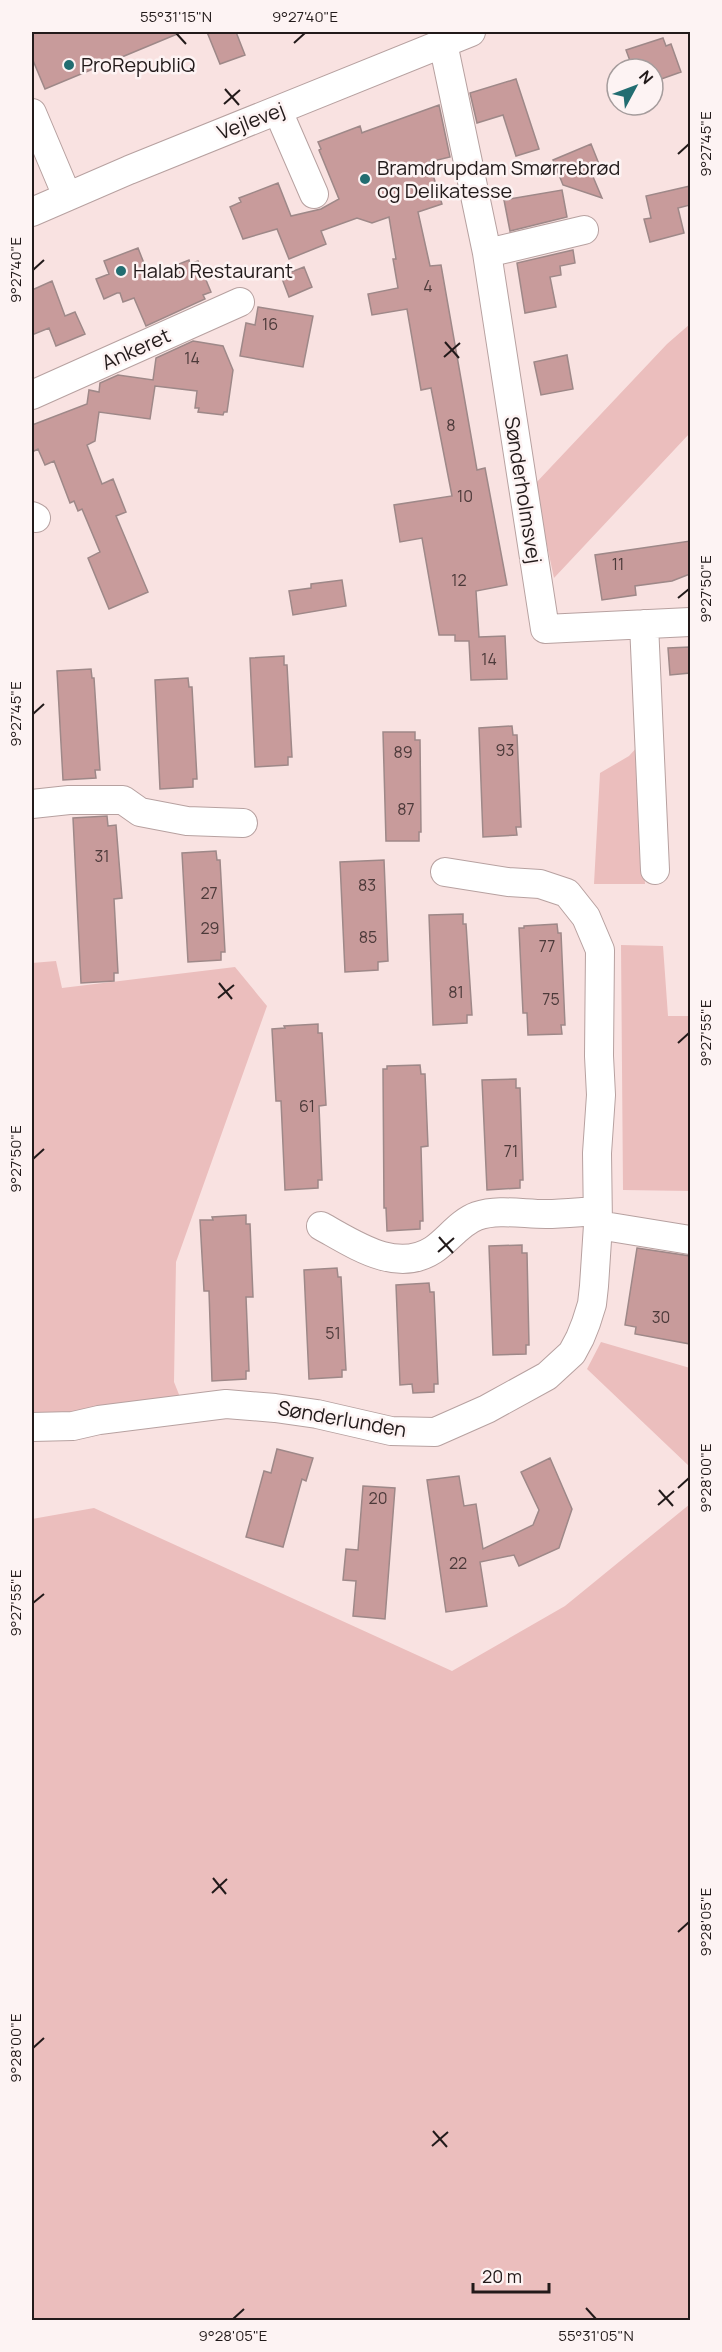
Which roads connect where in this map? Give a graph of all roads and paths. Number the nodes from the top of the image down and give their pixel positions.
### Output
1 (471, 32) edge
2 (443, 43) junction
3 (278, 111) junction
4 (32, 113) edge
5 (314, 194) dead end
6 (67, 196) junction
7 (32, 212) edge
8 (584, 230) dead end
9 (487, 254) junction
10 (240, 302) dead end
11 (32, 395) edge
12 (690, 622) edge
13 (644, 624) junction
14 (32, 804) edge
15 (243, 823) dead end
16 (655, 870) dead end
17 (446, 872) dead end
18 (597, 1218) junction
19 (321, 1226) dead end
20 (690, 1240) edge
21 (32, 1427) edge

1 - 2 street, Vejlevej
2 - 3 street, Vejlevej
2 - 9 street, Sønderholmsvej
3 - 5 street
3 - 6 street, Vejlevej
4 - 6 street
6 - 7 street, Vejlevej
8 - 9 street
9 - 13 street, Sønderholmsvej
10 - 11 street, Ankeret
12 - 13 street, Sønderholmsvej
13 - 16 street
14 - 15 street
17 - 18 street, Sønderlunden
18 - 19 street
18 - 20 street
18 - 21 street, Sønderlunden

